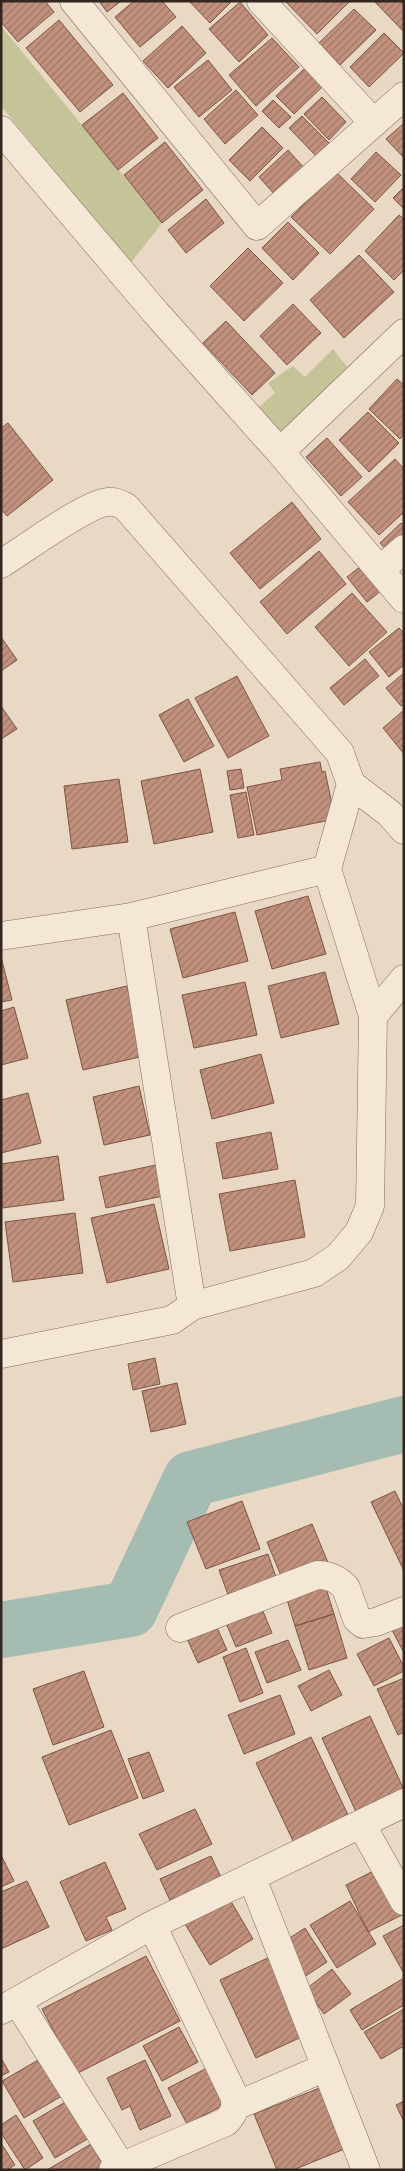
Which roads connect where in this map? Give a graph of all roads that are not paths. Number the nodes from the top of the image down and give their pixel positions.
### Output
1 (74, 1) edge
2 (261, 1) edge
3 (404, 96) edge
4 (374, 122) junction
5 (1, 130) edge
6 (404, 333) edge
7 (280, 452) junction
8 (404, 549) edge
9 (1, 564) edge
10 (380, 570) junction
11 (404, 599) edge
12 (351, 784) junction
13 (404, 830) edge
14 (327, 869) junction
15 (131, 917) junction
16 (1, 936) edge
17 (404, 979) edge
18 (373, 1016) junction
19 (192, 1306) junction
20 (1, 1354) edge
21 (404, 1612) edge
22 (180, 1628) dead end
23 (404, 1802) edge
24 (361, 1824) junction
25 (252, 1878) junction
26 (404, 1901) edge
27 (152, 1925) junction
28 (9, 2006) edge
29 (326, 2067) junction
30 (236, 2106) junction
31 (117, 2168) edge
32 (366, 2170) edge

1 - 4 street
2 - 4 street
3 - 4 street
5 - 7 street
6 - 7 street
7 - 10 street
8 - 10 street
9 - 12 street
10 - 11 street
12 - 13 street
12 - 14 street
14 - 15 street
14 - 18 street
15 - 16 street
15 - 19 street
17 - 18 street
18 - 19 street
19 - 20 street
21 - 22 street
23 - 24 street
24 - 25 street
24 - 26 street
25 - 27 street
25 - 29 street
27 - 28 street
27 - 30 street
28 - 31 street
29 - 30 street
29 - 32 street
30 - 31 street

